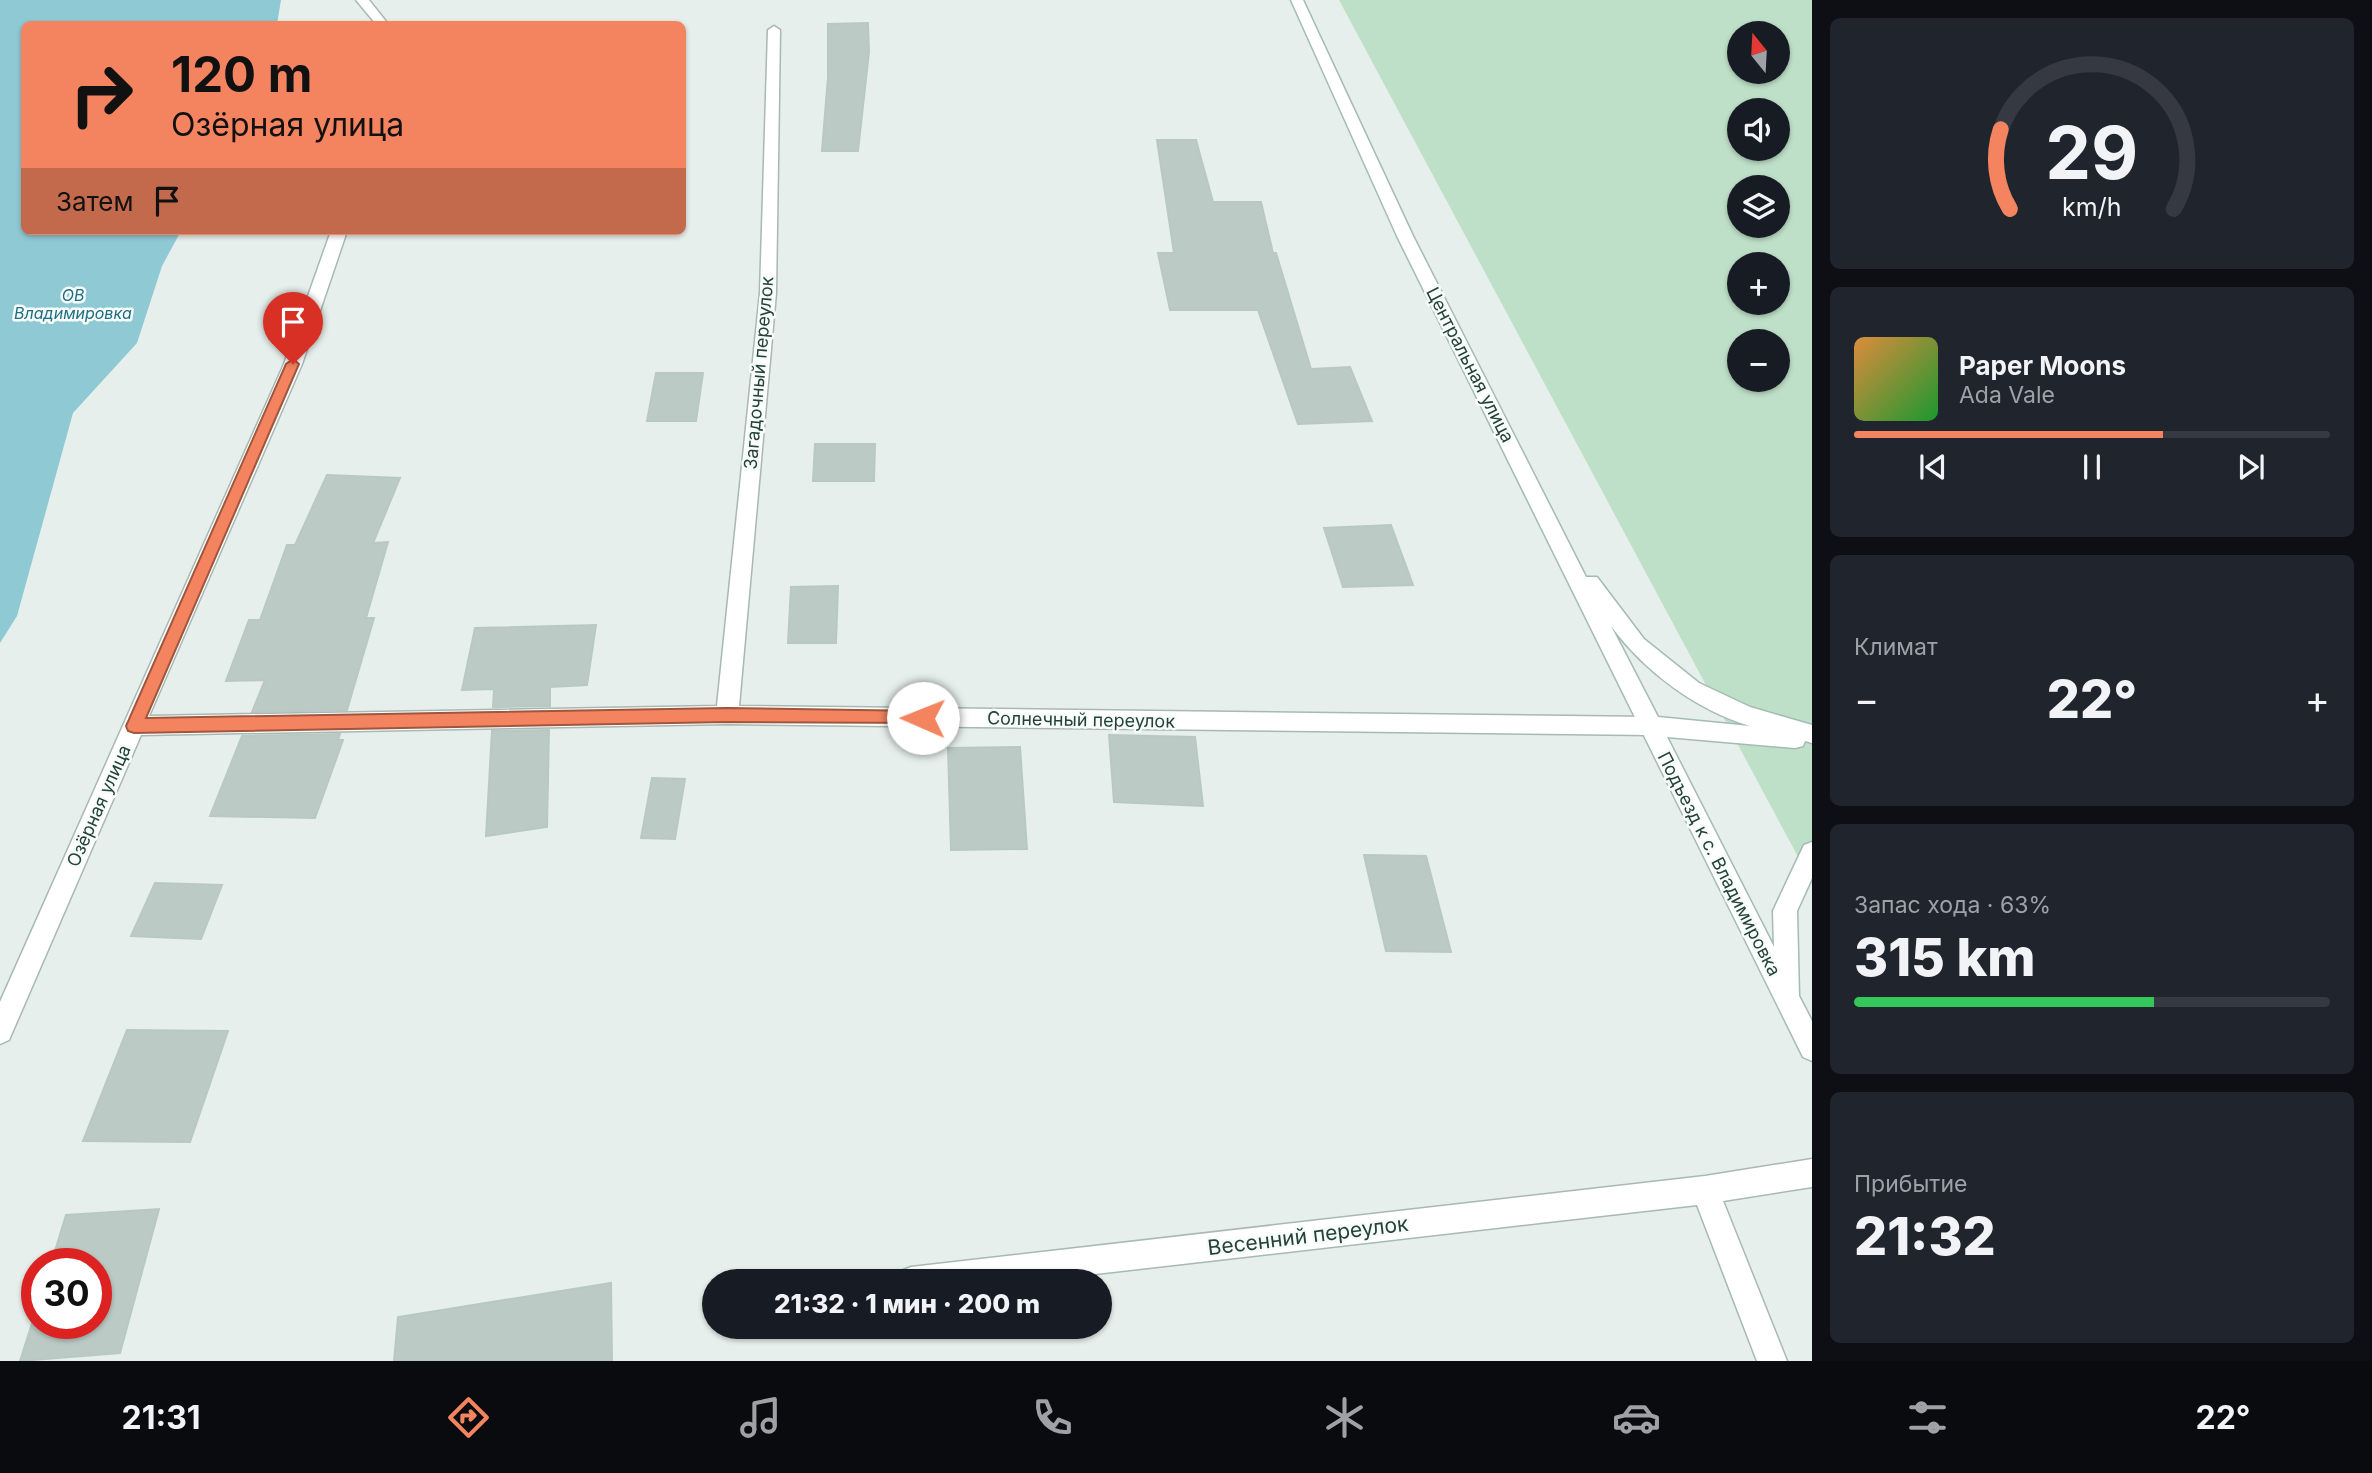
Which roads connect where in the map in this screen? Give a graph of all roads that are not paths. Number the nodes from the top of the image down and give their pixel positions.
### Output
1 (362, 0) edge
2 (1297, 0) edge
3 (380, 21) edge
4 (774, 30) dead end
5 (338, 235) edge
6 (1560, 542) junction
7 (727, 715) junction
8 (134, 726) junction
9 (1650, 726) junction
10 (1812, 734) edge
11 (1812, 740) edge
12 (1812, 853) edge
13 (1788, 1001) junction
14 (0, 1031) edge
15 (1812, 1048) edge
16 (1812, 1173) edge
17 (1705, 1190) junction
18 (1016, 1269) edge
19 (1772, 1361) edge

1 - 3 street
2 - 6 street, Центральная улица
4 - 7 street, Загадочный переулок
5 - 8 street, Озёрная улица
6 - 9 street, Центральная улица
6 - 10 street
7 - 8 street, Солнечный переулок
7 - 9 street, Солнечный переулок
8 - 14 street, Озёрная улица
9 - 11 street, Солнечный переулок
9 - 13 street, Подъезд к с. Владимировка
12 - 13 street
13 - 15 street, Подъезд к с. Владимировка
16 - 17 street, Весенний переулок
17 - 18 street, Весенний переулок
17 - 19 street

